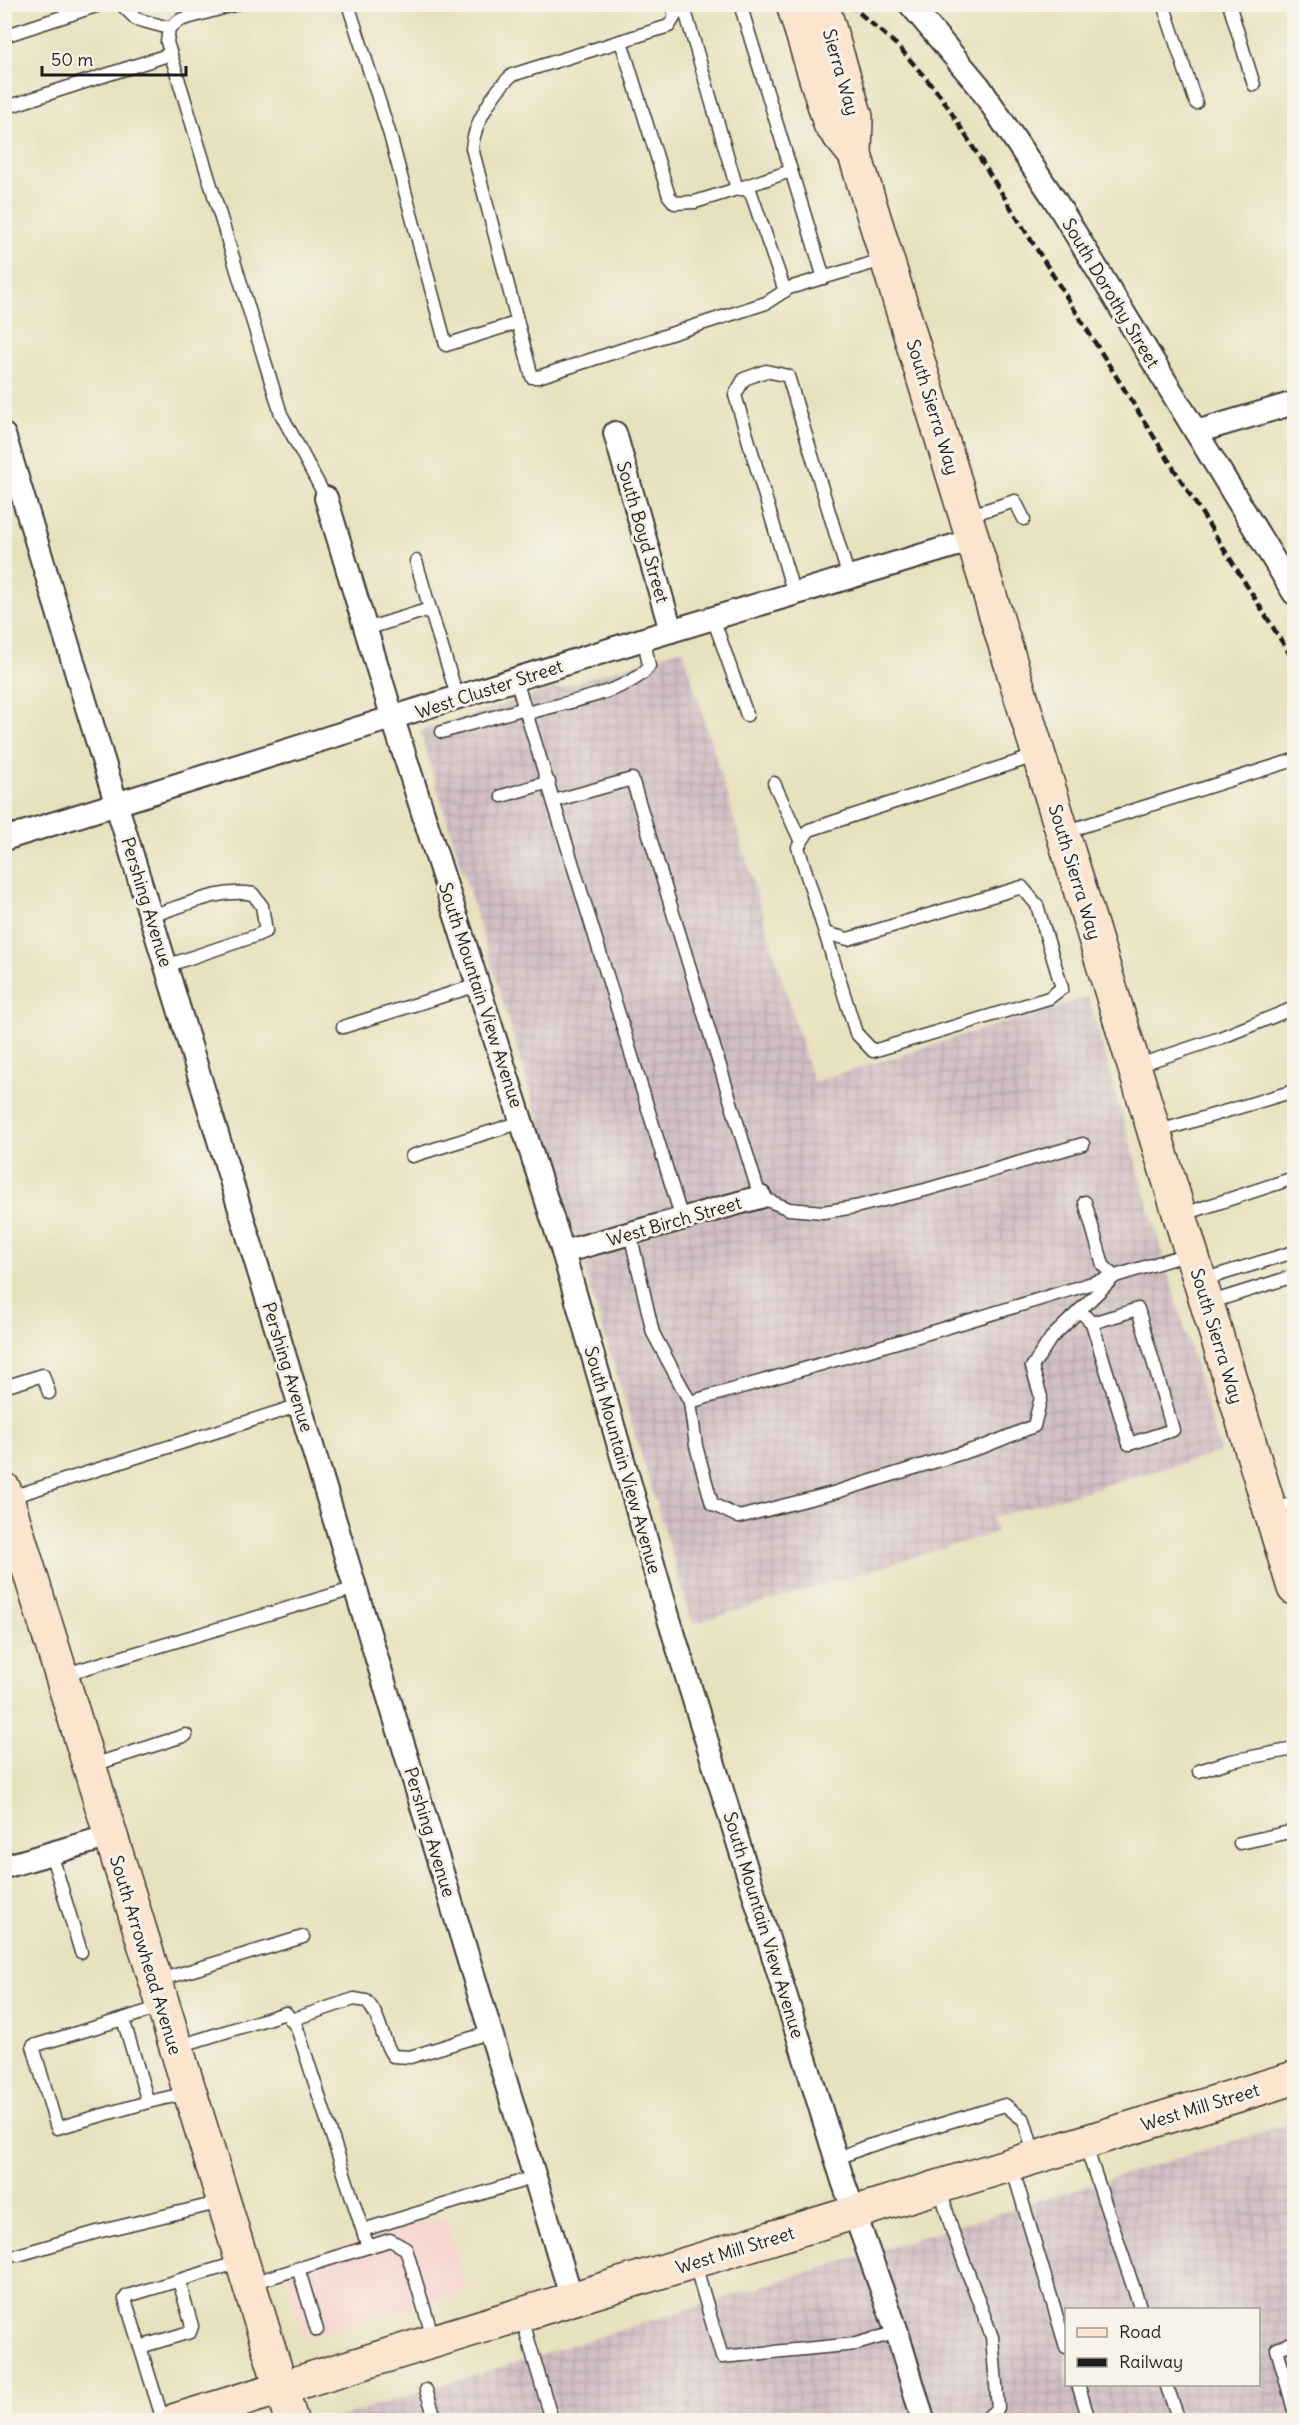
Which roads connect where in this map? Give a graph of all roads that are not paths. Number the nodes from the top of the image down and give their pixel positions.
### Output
1 (102, 4) edge
2 (121, 4) edge
3 (237, 4) edge
4 (348, 4) edge
5 (672, 4) edge
6 (683, 4) edge
7 (740, 4) edge
8 (793, 4) edge
9 (822, 4) edge
10 (910, 4) edge
11 (1163, 4) edge
12 (1229, 4) edge
13 (169, 28) junction
14 (4, 36) edge
15 (621, 40) junction
16 (171, 54) junction
17 (1254, 85) dead end
18 (1196, 103) dead end
19 (4, 108) edge
20 (855, 155) junction
21 (791, 171) junction
22 (737, 189) junction
23 (887, 259) junction
24 (824, 278) junction
25 (785, 291) junction
26 (516, 323) junction
27 (1294, 403) edge
28 (1196, 432) junction
29 (615, 433) dead end
30 (4, 435) edge
31 (326, 498) joint
32 (1024, 519) dead end
33 (970, 529) junction
34 (416, 561) dead end
35 (849, 578) junction
36 (1294, 593) edge
37 (794, 594) junction
38 (430, 609) junction
39 (713, 618) junction
40 (366, 628) junction
41 (671, 631) junction
42 (644, 639) junction
43 (516, 680) junction
44 (458, 699) junction
45 (526, 710) junction
46 (747, 715) dead end
47 (393, 719) junction
48 (442, 732) dead end
49 (1039, 754) junction
50 (1294, 760) edge
51 (549, 782) junction
52 (774, 783) dead end
53 (502, 796) dead end
54 (554, 801) junction
55 (117, 806) junction
56 (1063, 833) junction
57 (4, 839) edge
58 (801, 842) junction
59 (151, 916) junction
60 (825, 933) junction
61 (166, 966) junction
62 (478, 985) junction
63 (1294, 1008) edge
64 (343, 1027) dead end
65 (1135, 1067) junction
66 (1294, 1091) edge
67 (522, 1122) junction
68 (1155, 1133) junction
69 (1083, 1144) dead end
70 (412, 1156) dead end
71 (1294, 1178) edge
72 (760, 1197) junction
73 (1085, 1202) dead end
74 (1180, 1215) junction
75 (682, 1219) junction
76 (630, 1233) junction
77 (563, 1252) junction
78 (1294, 1252) edge
79 (1294, 1276) edge
80 (1114, 1277) junction
81 (1200, 1279) junction
82 (1080, 1311) junction
83 (1092, 1323) junction
84 (4, 1387) edge
85 (49, 1393) dead end
86 (690, 1402) junction
87 (300, 1405) junction
88 (6, 1494) edge
89 (1283, 1507) edge
90 (356, 1588) junction
91 (1294, 1588) edge
92 (61, 1675) junction
93 (186, 1735) dead end
94 (1294, 1749) edge
95 (89, 1766) junction
96 (1199, 1771) dead end
97 (1294, 1831) edge
98 (110, 1836) junction
99 (1240, 1843) dead end
100 (51, 1853) junction
101 (4, 1867) edge
102 (303, 1937) dead end
103 (81, 1952) dead end
104 (159, 1994) junction
105 (123, 2019) junction
106 (291, 2020) junction
107 (491, 2032) junction
108 (175, 2047) junction
109 (1294, 2078) edge
110 (189, 2093) junction
111 (148, 2102) junction
112 (1084, 2143) junction
113 (836, 2159) junction
114 (1023, 2162) junction
115 (535, 2177) junction
116 (940, 2188) junction
117 (222, 2202) junction
118 (854, 2215) junction
119 (363, 2229) junction
120 (368, 2247) junction
121 (18, 2255) dead end
122 (694, 2262) junction
123 (298, 2268) junction
124 (244, 2273) junction
125 (178, 2281) junction
126 (572, 2299) junction
127 (1140, 2308) edge
128 (520, 2315) junction
129 (317, 2330) dead end
130 (897, 2332) junction
131 (435, 2341) junction
132 (1294, 2342) edge
133 (1065, 2343) edge
134 (140, 2347) junction
135 (1078, 2386) edge
136 (1166, 2386) edge
137 (279, 2389) junction
138 (426, 2390) dead end
139 (1294, 2410) edge
140 (163, 2421) edge
141 (176, 2421) edge
142 (291, 2421) edge
143 (435, 2421) edge
144 (552, 2421) edge
145 (923, 2421) edge
146 (985, 2421) edge
147 (1089, 2421) edge
148 (1179, 2421) edge

1 - 14 lane
2 - 13 lane
3 - 13 lane
4 - 26 lane
5 - 15 lane
6 - 22 lane
7 - 21 lane
8 - 20 main road, Sierra Way
9 - 20 main road, Sierra Way
10 - 28 street, South Dorothy Street
11 - 18 lane
12 - 17 lane
13 - 16 lane
15 - 22 lane
15 - 26 lane
16 - 19 lane
16 - 31 lane
20 - 23 main road, South Sierra Way
21 - 22 lane
21 - 24 lane
22 - 25 lane
23 - 24 lane
23 - 33 main road, South Sierra Way
24 - 25 lane
25 - 26 lane
27 - 28 street
28 - 36 street, South Dorothy Street
29 - 41 street, South Boyd Street
30 - 55 street, Pershing Avenue
31 - 40 street, South Mountain View Avenue
32 - 33 lane
33 - 35 street, West Cluster Street
33 - 49 main road, South Sierra Way
34 - 38 lane
35 - 37 street, West Cluster Street
35 - 37 lane
37 - 39 street, West Cluster Street
38 - 40 lane
38 - 44 lane
39 - 41 street, West Cluster Street
39 - 46 lane
40 - 47 street, South Mountain View Avenue
41 - 42 street, West Cluster Street
42 - 43 street, West Cluster Street
42 - 45 lane
43 - 44 street, West Cluster Street
43 - 45 lane
44 - 47 street, West Cluster Street
45 - 48 lane
45 - 51 lane
47 - 55 street, West Cluster Street
47 - 62 street, South Mountain View Avenue
49 - 56 main road, South Sierra Way
49 - 58 lane
50 - 56 lane
51 - 53 lane
51 - 54 lane
52 - 58 lane
54 - 72 lane
54 - 75 lane
55 - 57 street, West Cluster Street
55 - 59 street, Pershing Avenue
56 - 65 main road, South Sierra Way
58 - 60 lane
59 - 61 street, Pershing Avenue
59 - 61 lane
60 - 60 lane
61 - 87 street, Pershing Avenue
62 - 64 lane
62 - 67 street, South Mountain View Avenue
63 - 65 lane
65 - 68 main road, South Sierra Way
66 - 68 lane
67 - 70 lane
67 - 77 street, South Mountain View Avenue
68 - 74 main road, South Sierra Way
69 - 72 lane, West Birch Street
71 - 74 lane
72 - 75 street, West Birch Street
73 - 80 lane
74 - 81 main road, South Sierra Way
75 - 76 street, West Birch Street
76 - 77 street, West Birch Street
76 - 86 lane
77 - 113 street, South Mountain View Avenue
78 - 81 lane
79 - 81 lane
80 - 81 lane
80 - 82 lane
80 - 86 lane
81 - 89 main road, South Sierra Way
82 - 83 lane
82 - 86 lane
83 - 83 lane
84 - 85 lane
87 - 88 lane
87 - 90 street, Pershing Avenue
88 - 92 main road, South Arrowhead Avenue
89 - 91 main road, South Sierra Way
90 - 92 lane
90 - 107 street, Pershing Avenue
92 - 95 main road, South Arrowhead Avenue
93 - 95 lane
94 - 96 lane
95 - 98 main road, South Arrowhead Avenue
97 - 99 lane
98 - 100 street
98 - 104 main road, South Arrowhead Avenue
100 - 101 street
100 - 103 lane
102 - 104 lane
104 - 105 lane
104 - 108 main road, South Arrowhead Avenue
105 - 111 lane
105 - 111 lane
106 - 107 lane
106 - 108 lane
106 - 119 lane
107 - 115 street, Pershing Avenue
108 - 110 main road, South Arrowhead Avenue
109 - 112 main road, West Mill Street
110 - 111 lane
110 - 117 main road, South Arrowhead Avenue
112 - 114 main road, West Mill Street
112 - 127 lane
113 - 114 lane
113 - 118 street, South Mountain View Avenue
114 - 116 main road, West Mill Street
114 - 133 lane
115 - 119 lane
115 - 126 street, Pershing Avenue
116 - 118 main road, West Mill Street
116 - 146 lane
117 - 121 lane
117 - 124 main road, South Arrowhead Avenue
118 - 122 main road, West Mill Street
118 - 130 street, South Mountain View Avenue
119 - 120 lane
120 - 123 lane
120 - 131 lane
122 - 126 main road, West Mill Street
122 - 130 lane
123 - 124 lane
123 - 129 lane
124 - 125 lane
124 - 137 main road, South Arrowhead Avenue
125 - 134 lane
125 - 134 lane
126 - 128 main road, West Mill Street
128 - 131 main road, West Mill Street
128 - 144 lane
130 - 145 street, South Mountain View Avenue
131 - 137 main road, West Mill Street
132 - 139 lane
134 - 140 lane
135 - 147 lane
136 - 148 lane
137 - 141 main road, West Mill Street
137 - 142 main road, South Arrowhead Avenue
138 - 143 lane

